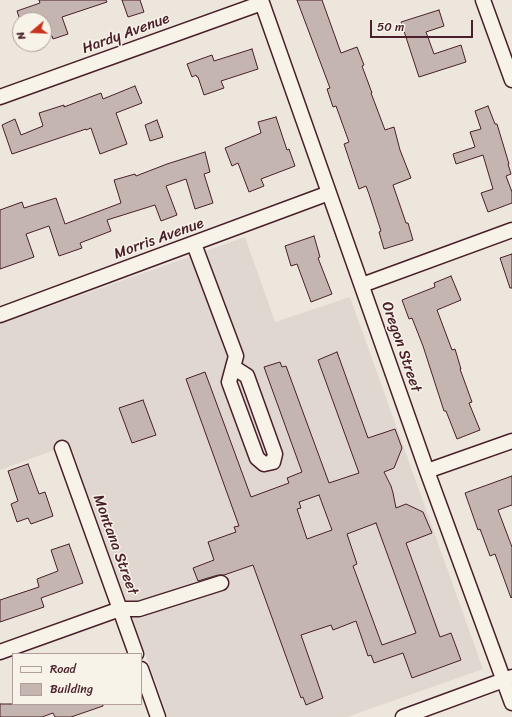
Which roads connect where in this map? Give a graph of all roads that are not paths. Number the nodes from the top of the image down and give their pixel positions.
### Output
1 (483, 0) edge
2 (262, 1) edge
3 (512, 80) edge
4 (0, 97) edge
5 (329, 193) junction
6 (512, 230) edge
7 (194, 244) junction
8 (362, 285) junction
9 (0, 315) edge
10 (233, 367) junction
11 (512, 441) edge
12 (62, 448) dead end
13 (427, 471) junction
14 (221, 584) dead end
15 (120, 610) junction
16 (0, 652) edge
17 (136, 653) edge
18 (142, 672) edge
19 (508, 678) edge
20 (512, 703) edge
21 (158, 717) edge
22 (403, 717) edge

1 - 3 street
2 - 4 street, Hardy Avenue
2 - 5 street, Oregon Street
5 - 7 street, Morris Avenue
5 - 8 street, Oregon Street
6 - 8 street
7 - 9 street, Morris Avenue
7 - 10 street
8 - 13 street, Oregon Street
10 - 10 street
11 - 13 street
12 - 15 street, Montana Street
13 - 19 street, Oregon Street
14 - 15 street
15 - 16 street
15 - 17 street, Montana Street
18 - 21 street
19 - 20 street, Oregon Street
19 - 22 street

